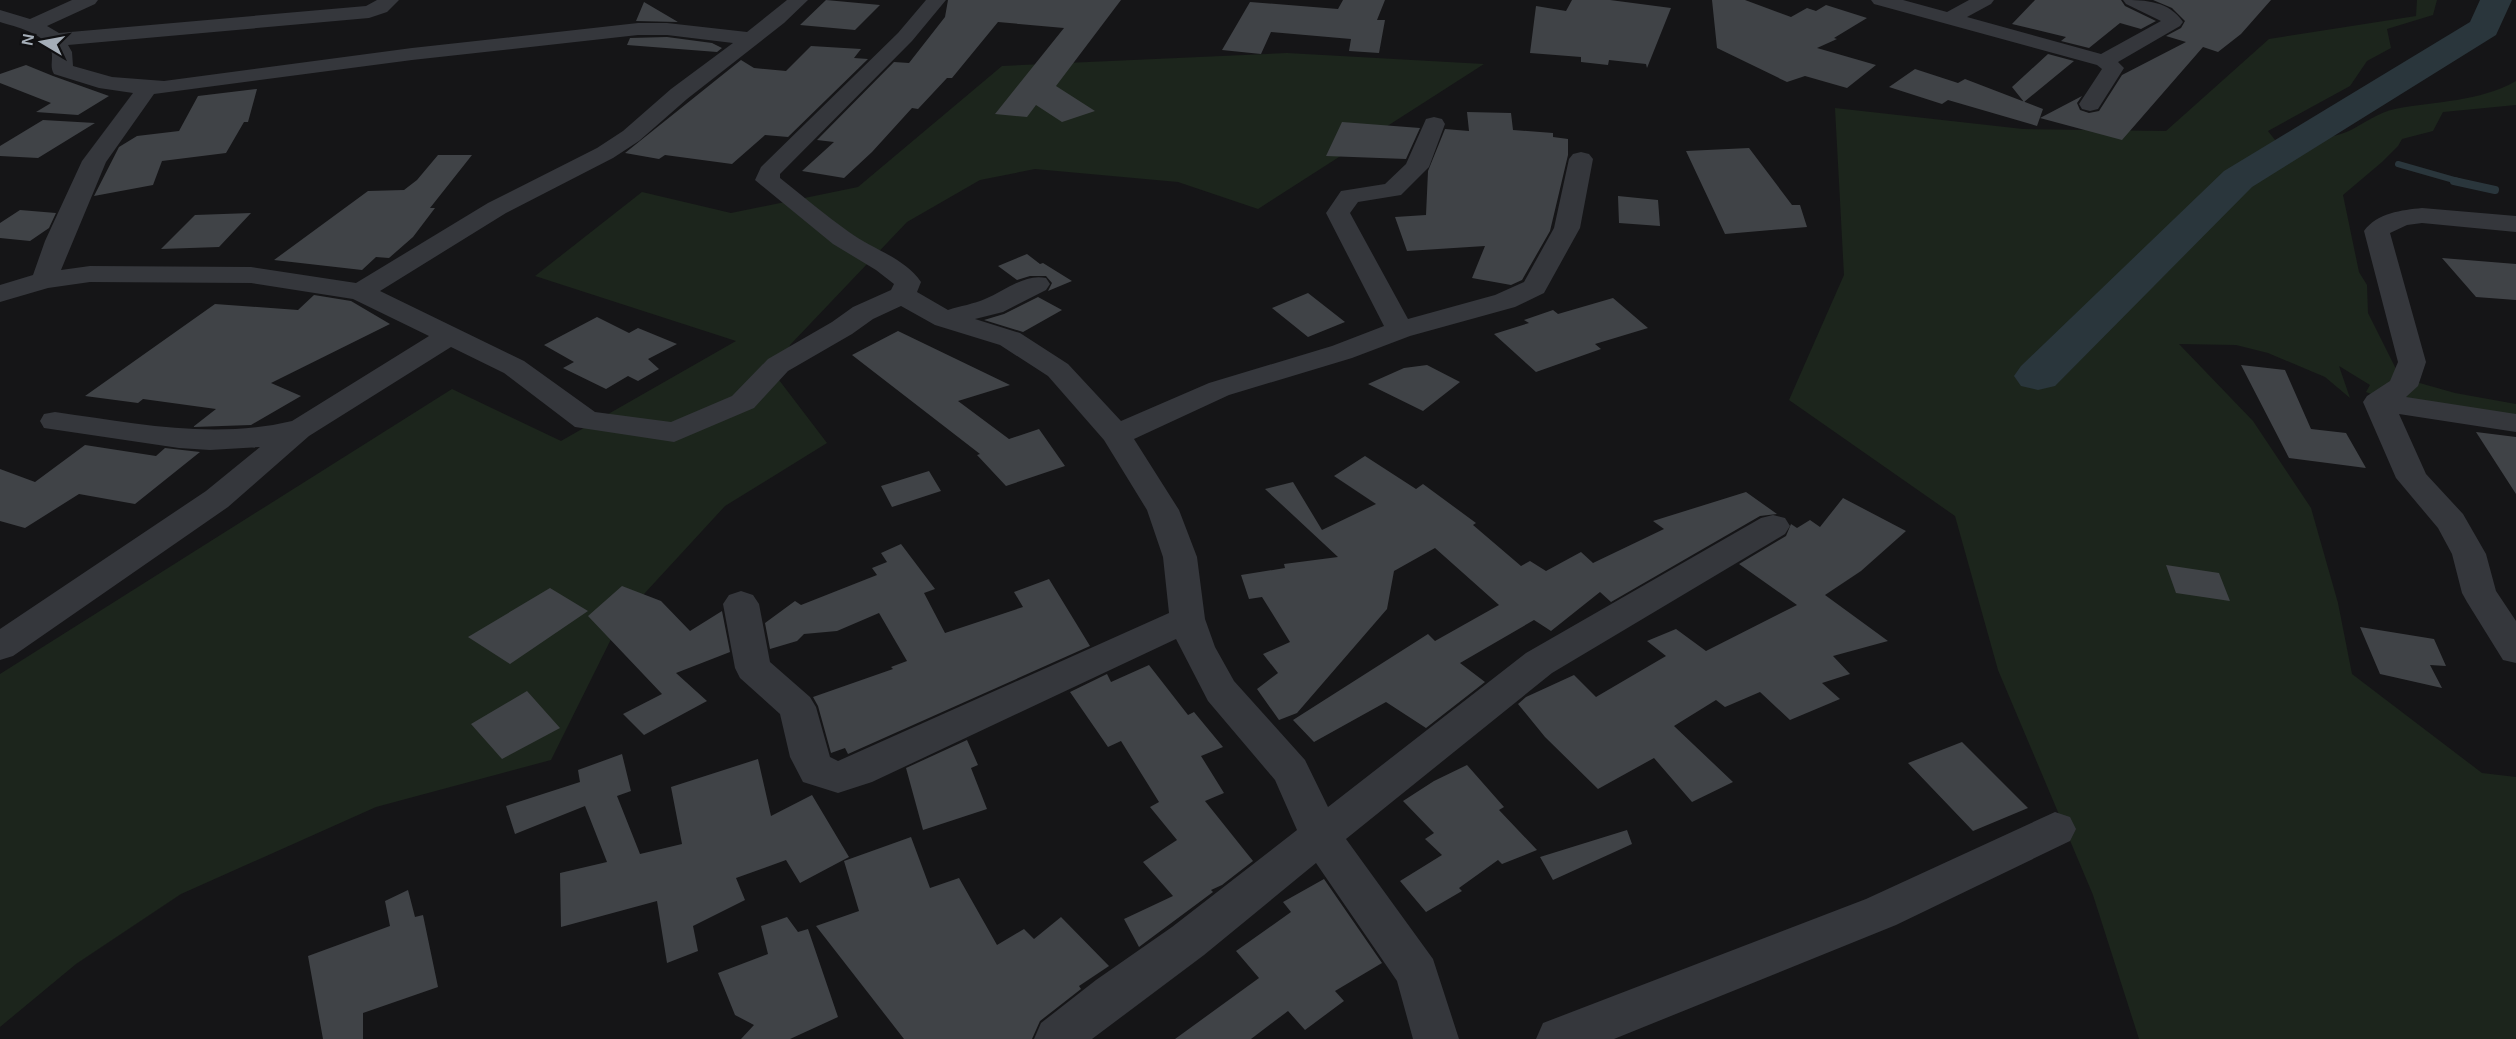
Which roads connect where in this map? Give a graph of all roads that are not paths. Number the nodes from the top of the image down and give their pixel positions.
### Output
1 (88, 0) edge
2 (389, 0) edge
3 (798, 0) edge
4 (936, 0) edge
5 (1881, 0) edge
6 (1984, 0) edge
7 (2133, 0) edge
8 (0, 16) edge
9 (1949, 19) junction
10 (32, 26) junction
11 (751, 39) junction
12 (53, 40) junction
13 (2104, 61) junction
14 (148, 88) junction
15 (2090, 104) dead end
16 (1434, 124) dead end
17 (1581, 159) dead end
18 (2516, 224) edge
19 (44, 280) junction
20 (1037, 284) dead end
21 (360, 292) junction
22 (4, 295) edge
23 (902, 295) junction
24 (945, 319) junction
25 (1400, 330) junction
26 (449, 336) junction
27 (2378, 402) junction
28 (56, 421) dead end
29 (2516, 423) edge
30 (302, 428) junction
31 (1116, 435) junction
32 (1773, 526) dead end
33 (741, 604) dead end
34 (1187, 619) junction
35 (0, 647) edge
36 (2516, 650) edge
37 (2055, 829) dead end
38 (1320, 836) junction
39 (1057, 1039) edge
40 (1436, 1039) edge
41 (1559, 1039) edge

1 - 10 street
2 - 12 street
3 - 11 street
4 - 23 street
5 - 9 street
6 - 9 street
7 - 13 street
8 - 10 street
9 - 13 street
10 - 12 street
11 - 14 street
11 - 21 street
12 - 14 street
13 - 15 street
14 - 19 street
16 - 25 street
17 - 25 street
18 - 27 street
19 - 21 street
19 - 22 street
20 - 24 street
21 - 26 street
23 - 24 street
23 - 26 street
24 - 31 street
25 - 31 street
26 - 30 street
27 - 29 street
27 - 36 street
28 - 30 street
30 - 35 street
31 - 34 street
32 - 38 street
33 - 34 street
34 - 38 street
37 - 41 street
38 - 39 street
38 - 40 street

